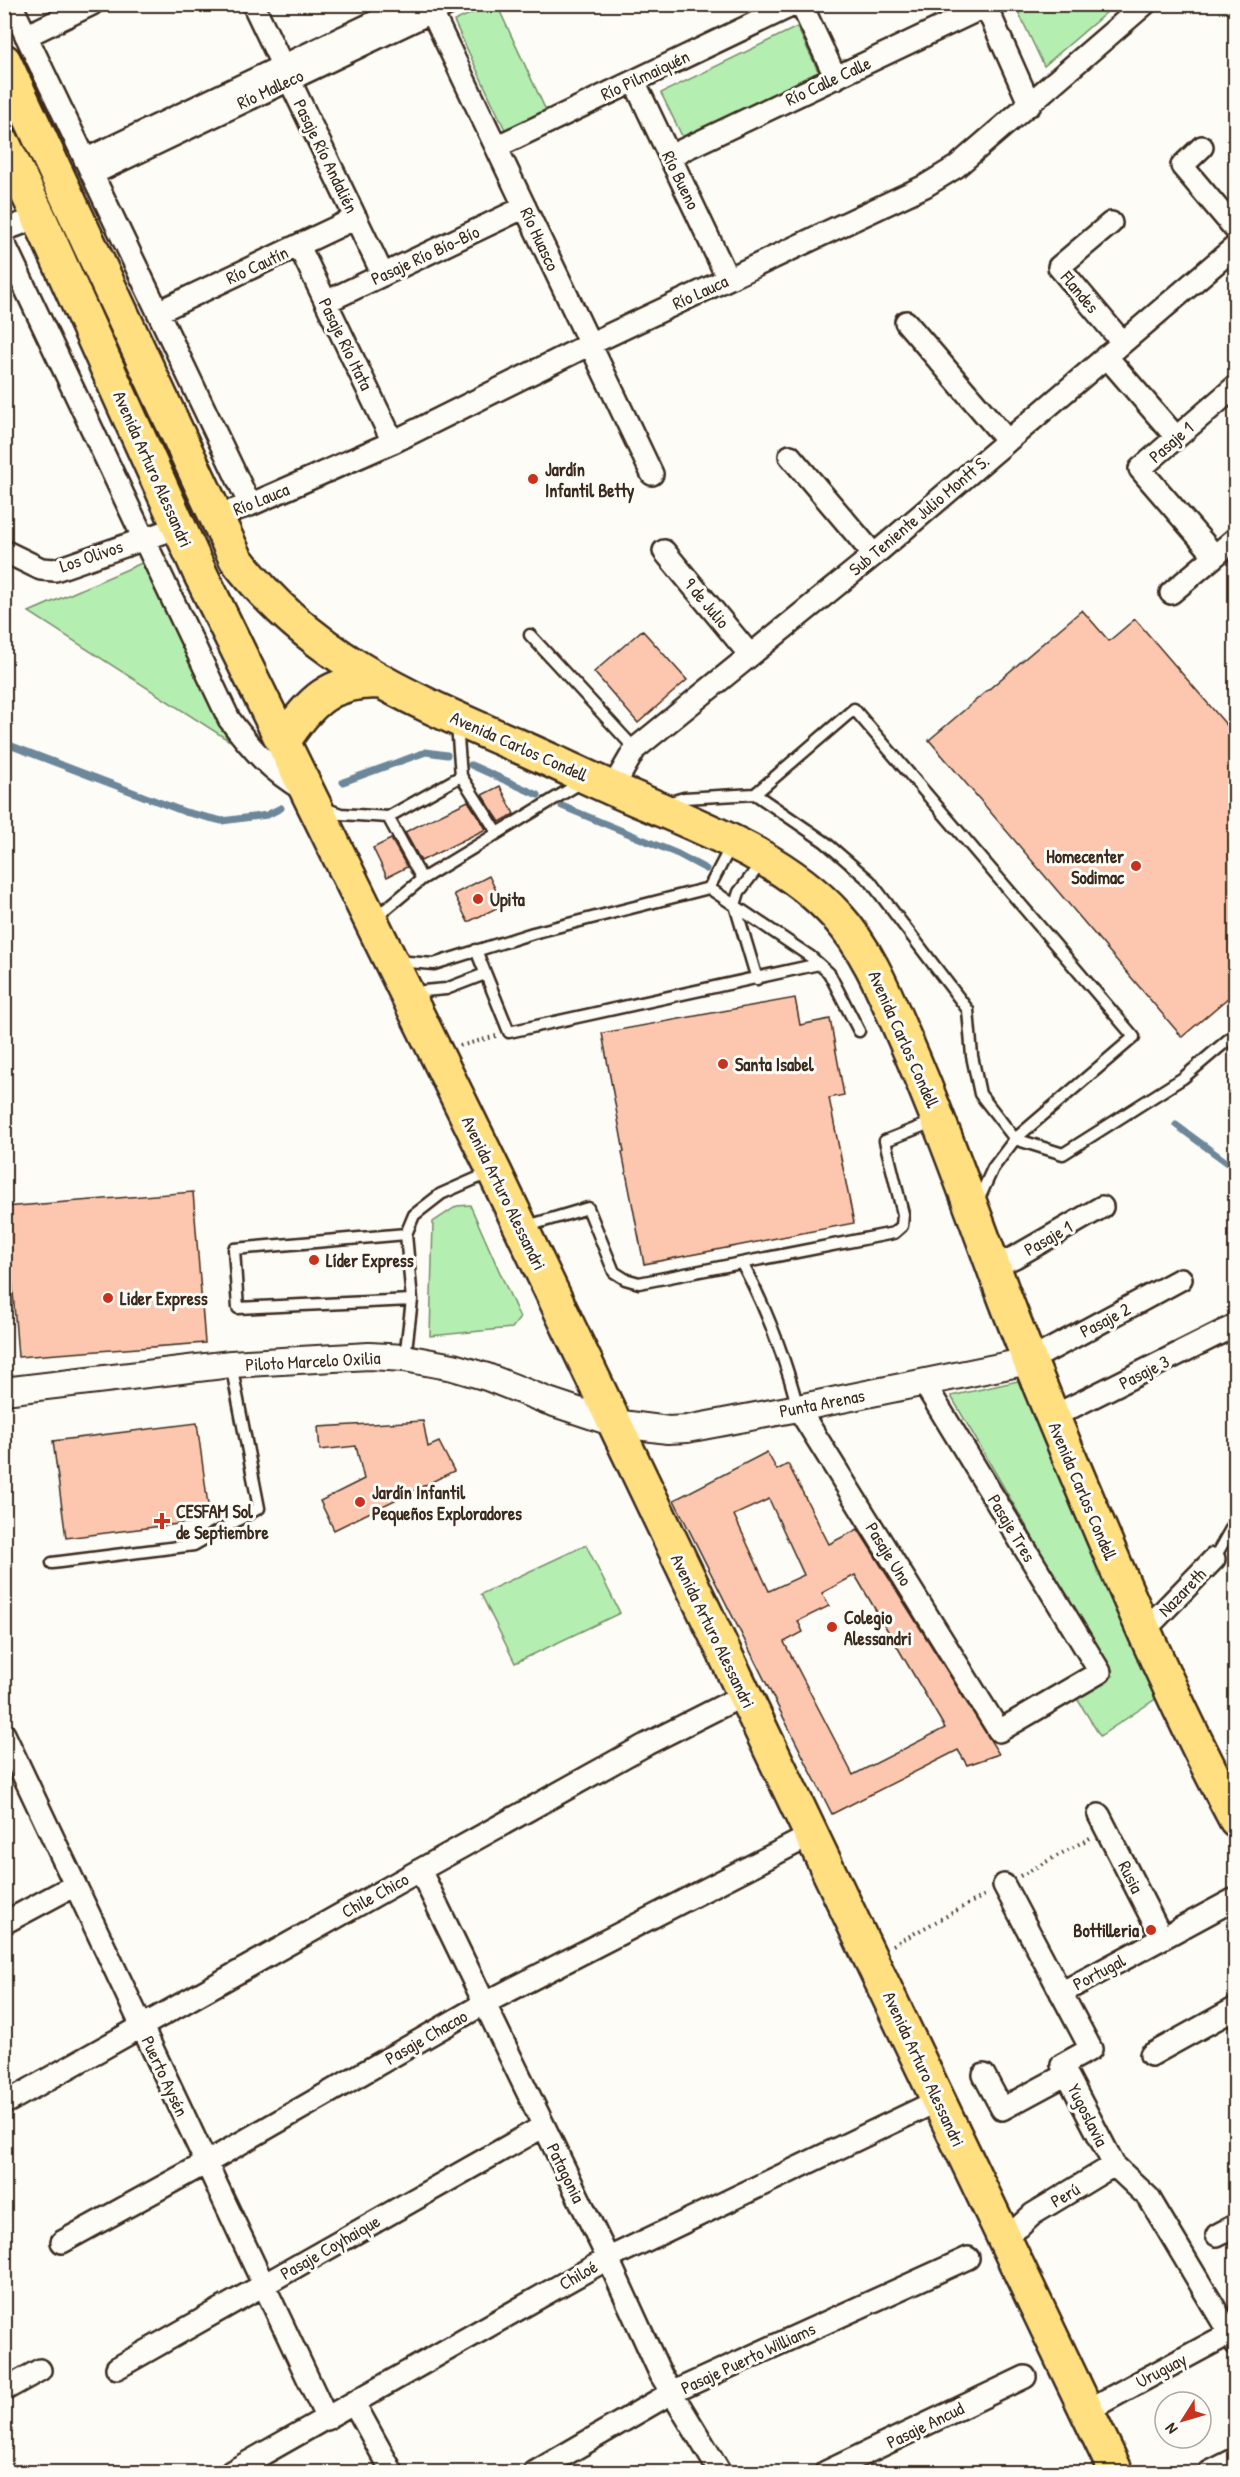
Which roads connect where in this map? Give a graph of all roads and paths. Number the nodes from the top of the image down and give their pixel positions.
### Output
1 (11, 4) edge
2 (92, 4) edge
3 (253, 4) edge
4 (795, 4) edge
5 (801, 4) edge
6 (1145, 4) edge
7 (986, 5) edge
8 (430, 6) edge
9 (26, 36) junction
10 (4, 61) edge
11 (286, 73) junction
12 (836, 78) junction
13 (634, 81) junction
14 (1030, 105) junction
15 (4, 145) edge
16 (496, 147) junction
17 (1202, 147) dead end
18 (670, 156) junction
19 (89, 167) junction
20 (525, 207) junction
21 (39, 217) junction
22 (356, 218) junction
23 (1111, 223) dead end
24 (4, 230) edge
25 (1236, 230) edge
26 (4, 243) edge
27 (299, 246) junction
28 (1236, 246) edge
29 (382, 275) junction
30 (728, 279) junction
31 (326, 302) junction
32 (159, 312) junction
33 (906, 322) dead end
34 (590, 344) junction
35 (1114, 349) junction
36 (1236, 386) edge
37 (1176, 437) junction
38 (1007, 440) junction
39 (393, 442) junction
40 (790, 456) dead end
41 (652, 474) dead end
42 (250, 505) junction
43 (216, 516) junction
44 (179, 527) junction
45 (145, 537) junction
46 (1236, 538) edge
47 (664, 550) dead end
48 (4, 551) edge
49 (874, 555) junction
50 (1215, 556) junction
51 (236, 559) junction
52 (1171, 593) dead end
53 (530, 635) dead end
54 (750, 655) junction
55 (381, 682) junction
56 (457, 719) junction
57 (283, 742) junction
58 (635, 749) junction
59 (461, 776) junction
60 (601, 783) junction
61 (755, 794) junction
62 (309, 798) junction
63 (652, 806) junction
64 (388, 817) junction
65 (497, 832) junction
66 (733, 843) junction
67 (764, 859) junction
68 (422, 879) junction
69 (709, 888) junction
70 (735, 904) junction
71 (369, 918) junction
72 (476, 950) junction
73 (390, 960) junction
74 (819, 964) junction
75 (485, 975) junction
76 (756, 979) junction
77 (410, 998) junction
78 (859, 1031) dead end
79 (509, 1032) junction
80 (1236, 1033) edge
81 (473, 1042) dead end
82 (939, 1119) junction
83 (1015, 1139) junction
84 (494, 1171) junction
85 (1102, 1207) dead end
86 (973, 1212) junction
87 (521, 1228) junction
88 (406, 1234) junction
89 (742, 1263) junction
90 (993, 1267) junction
91 (1181, 1279) dead end
92 (412, 1300) junction
93 (1236, 1325) edge
94 (405, 1358) junction
95 (1029, 1361) junction
96 (231, 1364) junction
97 (924, 1383) junction
98 (4, 1391) edge
99 (798, 1408) junction
100 (1052, 1417) junction
101 (614, 1423) junction
102 (1236, 1520) edge
103 (1214, 1559) joint
104 (51, 1563) dead end
105 (1143, 1632) junction
106 (744, 1695) junction
107 (999, 1731) joint
108 (4, 1734) edge
109 (12, 1768) edge
110 (1099, 1815) dead end
111 (1236, 1820) edge
112 (796, 1843) dead end
113 (420, 1869) junction
114 (75, 1885) junction
115 (1004, 1885) dead end
116 (1233, 1900) dead end
117 (4, 1923) edge
118 (1162, 1938) junction
119 (1061, 1993) junction
120 (485, 2003) junction
121 (1236, 2008) edge
122 (142, 2026) junction
123 (1151, 2055) dead end
124 (1067, 2074) junction
125 (984, 2075) dead end
126 (9, 2101) dead end
127 (937, 2101) junction
128 (544, 2126) junction
129 (206, 2163) junction
130 (1114, 2165) junction
131 (1019, 2227) dead end
132 (62, 2242) dead end
133 (968, 2258) dead end
134 (608, 2259) junction
135 (264, 2285) junction
136 (1234, 2335) edge
137 (117, 2368) dead end
138 (40, 2370) dead end
139 (1025, 2377) dead end
140 (4, 2390) edge
141 (671, 2393) junction
142 (354, 2403) junction
143 (1086, 2410) junction
144 (327, 2418) junction
145 (1236, 2459) edge
146 (231, 2472) edge
147 (392, 2472) edge
148 (535, 2472) edge
149 (720, 2472) edge
150 (826, 2472) edge
151 (1116, 2472) edge
152 (1210, 2472) edge

1 - 9 street
2 - 9 street
3 - 11 street, Pasaje Río Andalién
4 - 13 street, Río Pilmaiquén
5 - 12 street
6 - 14 street, Río Lauca
7 - 12 street, Río Calle Calle
7 - 14 street
8 - 11 street, Río Malleco
8 - 16 street, Río Huasco
9 - 19 street
10 - 43 main road, Avenida Arturo Alessandri
11 - 19 street, Río Malleco
11 - 22 street, Pasaje Río Andalién
12 - 18 street, Río Calle Calle
13 - 16 street, Río Pilmaiquén
13 - 18 street, Río Bueno
14 - 30 street, Río Lauca
15 - 21 main road, Avenida Arturo Alessandri
16 - 20 street, Río Huasco
17 - 25 street
18 - 30 street, Río Bueno
19 - 32 street
20 - 29 street, Pasaje Río Bío-Bío
20 - 34 street, Río Huasco
21 - 24 street
21 - 44 main road, Avenida Arturo Alessandri
22 - 27 street, Río Cautín
22 - 29 street, Pasaje Río Andalién
23 - 35 street, Flandes
26 - 45 street, Avenida Arturo Alessandri
27 - 31 street, Pasaje Río Itata
27 - 32 street, Río Cautín
28 - 35 street, Sub Teniente Julio Montt S.
29 - 31 street, Pasaje Río Bío-Bío
30 - 34 street, Río Lauca
31 - 39 street, Pasaje Río Itata
32 - 42 street
33 - 38 street
34 - 39 street, Río Lauca
34 - 41 street, Río Huasco
35 - 37 street, Flandes
35 - 38 street, Sub Teniente Julio Montt S.
36 - 37 street, Pasaje 1
37 - 50 street, Pasaje 1
38 - 49 street, Sub Teniente Julio Montt S.
39 - 42 street, Río Lauca
40 - 49 street
42 - 43 street, Río Lauca
43 - 51 main road, Avenida Arturo Alessandri
44 - 45 street, Los Olivos
44 - 51 main road
44 - 57 main road, Avenida Arturo Alessandri
45 - 48 street, Los Olivos
45 - 62 street, Avenida Arturo Alessandri
46 - 50 street
47 - 54 street, 9 de Julio
49 - 54 street, Sub Teniente Julio Montt S.
50 - 52 street
51 - 55 main road, Avenida Carlos Condell
53 - 58 lane
54 - 58 street, Sub Teniente Julio Montt S.
55 - 56 main road, Avenida Carlos Condell
55 - 57 main road
56 - 59 lane
56 - 60 main road, Avenida Carlos Condell
57 - 62 main road, Avenida Arturo Alessandri
58 - 60 street, Sub Teniente Julio Montt S.
59 - 64 lane
59 - 65 lane
60 - 63 main road, Avenida Carlos Condell
60 - 65 lane
61 - 63 lane
61 - 83 lane
61 - 83 lane
62 - 64 lane
62 - 71 main road, Avenida Arturo Alessandri
63 - 66 main road, Avenida Carlos Condell
64 - 68 lane
65 - 68 lane
66 - 67 main road, Avenida Carlos Condell
66 - 69 lane
67 - 70 lane
67 - 82 main road, Avenida Carlos Condell
68 - 71 lane
69 - 70 lane
69 - 72 lane
70 - 74 lane
70 - 76 lane
71 - 73 main road, Avenida Arturo Alessandri
72 - 73 lane
72 - 75 lane
73 - 77 main road, Avenida Arturo Alessandri
74 - 76 lane
74 - 78 lane
75 - 77 lane
75 - 79 lane
76 - 79 lane
77 - 84 main road, Avenida Arturo Alessandri
79 - 81 path
80 - 83 lane
82 - 86 main road, Avenida Carlos Condell
82 - 89 lane
83 - 86 lane
84 - 87 main road, Avenida Arturo Alessandri
84 - 88 lane
85 - 90 street, Pasaje 1
86 - 90 main road, Avenida Carlos Condell
87 - 89 lane
87 - 101 main road, Avenida Arturo Alessandri
88 - 92 lane
88 - 92 lane
89 - 99 lane
90 - 95 main road, Avenida Carlos Condell
91 - 95 street, Pasaje 2
92 - 94 lane
93 - 100 street, Pasaje 3
94 - 96 street, Piloto Marcelo Oxilia
94 - 101 street, Piloto Marcelo Oxilia
95 - 97 street, Punta Arenas
95 - 100 main road, Avenida Carlos Condell
96 - 98 street, Piloto Marcelo Oxilia
96 - 104 lane
97 - 99 street, Punta Arenas
97 - 107 street, Pasaje Tres
99 - 101 street, Punta Arenas
99 - 107 street, Pasaje Uno
100 - 105 main road, Avenida Carlos Condell
101 - 106 main road, Avenida Arturo Alessandri
102 - 103 lane, Nazareth
103 - 105 street, Nazareth
105 - 111 main road, Avenida Carlos Condell
106 - 113 street, Chile Chico
106 - 127 main road, Avenida Arturo Alessandri
108 - 109 street, Puerto Aysén
109 - 114 street, Puerto Aysén
110 - 118 street, Rusia
112 - 120 street, Pasaje Chacao
113 - 120 street, Patagonia
113 - 122 street, Chile Chico
114 - 117 street
114 - 122 street, Puerto Aysén
115 - 119 street, Yugoslavia
116 - 118 street, Portugal
118 - 119 street, Portugal
119 - 124 street, Yugoslavia
120 - 128 street, Patagonia
120 - 129 street, Pasaje Chacao
121 - 123 street
122 - 126 street, Chile Chico
122 - 129 street, Puerto Aysén
124 - 125 street
124 - 130 street, Yugoslavia
127 - 134 street, Chiloé
127 - 143 main road, Avenida Arturo Alessandri
128 - 134 street, Patagonia
128 - 135 street, Pasaje Coyhaique
129 - 132 street, Pasaje Chacao
129 - 135 street, Puerto Aysén
130 - 131 street, Perú
130 - 136 street, Yugoslavia
133 - 141 street, Pasaje Puerto Williams
134 - 141 street, Patagonia
134 - 142 street, Chiloé
135 - 137 street, Pasaje Coyhaique
135 - 144 street, Puerto Aysén
136 - 143 street, Uruguay
138 - 140 street
139 - 150 street, Pasaje Ancud
141 - 148 street, Pasaje Puerto Williams
141 - 149 street, Patagonia
142 - 144 street, Chiloé
142 - 147 street
143 - 151 main road, Avenida Arturo Alessandri
144 - 146 street, Chiloé
145 - 152 street

